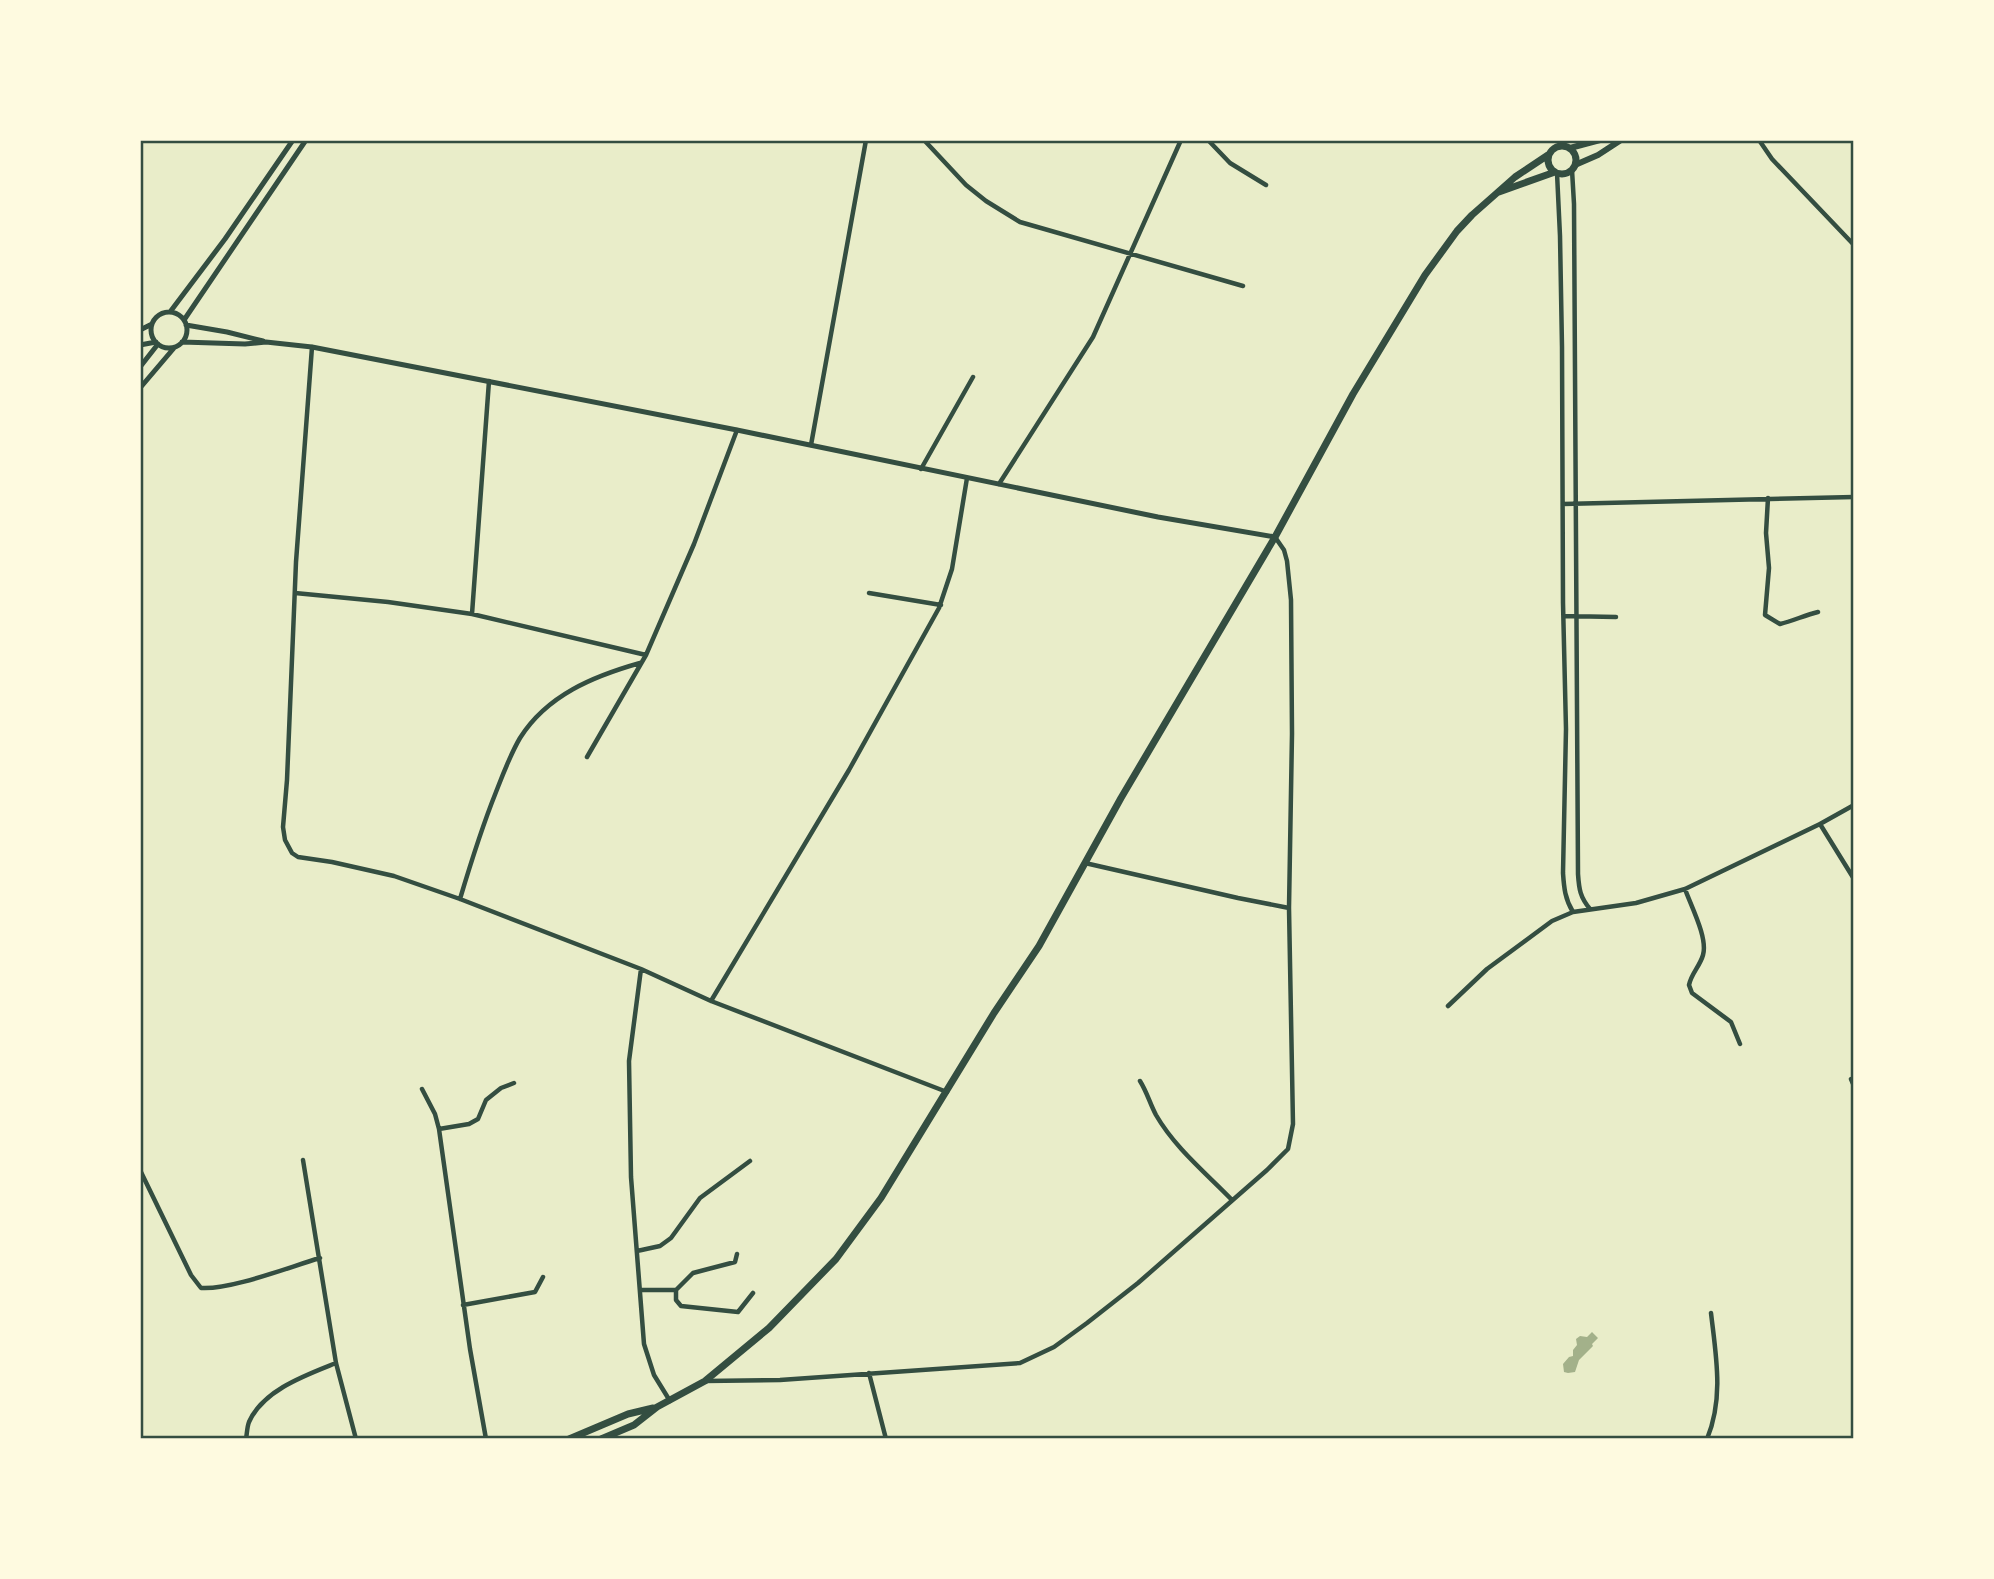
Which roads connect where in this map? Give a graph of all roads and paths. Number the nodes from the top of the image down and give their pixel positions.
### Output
1 (293, 140) edge
2 (306, 140) edge
3 (866, 140) edge
4 (924, 140) edge
5 (1181, 140) edge
6 (1208, 140) edge
7 (1600, 140) edge
8 (1621, 140) edge
9 (1759, 140) edge
10 (1567, 144) edge
11 (1551, 148) edge
12 (1574, 168) junction
13 (1556, 172) junction
14 (1266, 185) dead end
15 (1495, 193) junction
16 (1854, 245) edge
17 (1132, 253) junction
18 (1243, 286) dead end
19 (170, 312) junction
20 (185, 323) junction
21 (152, 324) junction
22 (140, 330) edge
23 (182, 342) junction
24 (266, 342) junction
25 (157, 343) junction
26 (140, 345) edge
27 (174, 347) junction
28 (312, 347) junction
29 (140, 367) edge
30 (973, 377) dead end
31 (489, 381) junction
32 (140, 388) edge
33 (737, 430) junction
34 (811, 445) junction
35 (922, 469) junction
36 (967, 478) junction
37 (999, 484) junction
38 (1854, 497) edge
39 (1768, 498) junction
40 (1563, 504) junction
41 (1576, 504) junction
42 (1275, 537) junction
43 (295, 593) junction
44 (869, 593) dead end
45 (941, 605) junction
46 (1818, 612) dead end
47 (472, 614) junction
48 (1564, 616) junction
49 (1577, 616) junction
50 (1616, 617) dead end
51 (646, 655) junction
52 (642, 663) junction
53 (1566, 755) junction
54 (1577, 755) junction
55 (587, 757) dead end
56 (1854, 805) edge
57 (1820, 824) junction
58 (1085, 863) junction
59 (1854, 879) edge
60 (1685, 889) junction
61 (460, 899) junction
62 (1289, 908) junction
63 (1590, 909) junction
64 (1573, 912) junction
65 (641, 969) junction
66 (711, 1001) junction
67 (1448, 1006) dead end
68 (1740, 1044) dead end
69 (1851, 1079) dead end
70 (1140, 1081) dead end
71 (514, 1083) dead end
72 (1854, 1086) edge
73 (422, 1089) dead end
74 (947, 1092) junction
75 (439, 1129) junction
76 (303, 1160) dead end
77 (750, 1161) dead end
78 (140, 1170) edge
79 (1232, 1200) junction
80 (637, 1251) junction
81 (737, 1254) dead end
82 (320, 1258) junction
83 (543, 1276) dead end
84 (640, 1290) junction
85 (676, 1290) junction
86 (753, 1293) dead end
87 (463, 1305) junction
88 (1711, 1313) dead end
89 (336, 1363) junction
90 (869, 1373) junction
91 (705, 1381) junction
92 (670, 1401) junction
93 (657, 1407) junction
94 (246, 1439) edge
95 (356, 1439) edge
96 (486, 1439) edge
97 (569, 1439) edge
98 (601, 1439) edge
99 (886, 1439) edge
100 (1707, 1439) edge

1 - 19 street
2 - 20 street
3 - 34 street
4 - 17 street
5 - 17 street
6 - 14 street
7 - 10 main road
8 - 12 main road
9 - 16 street
10 - 11 main road
10 - 12 main road
11 - 13 main road
11 - 15 main road
12 - 13 main road
12 - 41 street
13 - 15 main road
13 - 40 street
15 - 42 main road
17 - 18 street
17 - 37 street
19 - 20 street
19 - 21 street
20 - 23 street
20 - 24 street
21 - 22 street
21 - 25 street
23 - 24 street
23 - 27 street
24 - 28 street
25 - 26 street
25 - 27 street
25 - 29 street
27 - 32 street
28 - 31 street
28 - 43 street
30 - 35 street
31 - 33 street
31 - 47 street
33 - 34 street
33 - 51 street
34 - 35 street
35 - 36 street
36 - 37 street
36 - 45 street
37 - 42 street
38 - 39 street
39 - 41 street
39 - 46 street
40 - 41 street
40 - 48 street
41 - 49 street
42 - 58 main road
42 - 62 street
43 - 47 street
43 - 61 street
44 - 45 street
45 - 66 street
47 - 51 street
48 - 49 street
48 - 53 street
49 - 50 street
49 - 54 street
51 - 52 street
52 - 55 street
52 - 61 street
53 - 54 street
53 - 64 street
54 - 63 street
56 - 57 street
57 - 59 street
57 - 60 street
58 - 62 street
58 - 74 main road
60 - 63 street
60 - 68 street
61 - 65 street
62 - 79 street
63 - 64 street
64 - 67 street
65 - 66 street
65 - 80 street
66 - 74 street
69 - 72 street
70 - 79 street
71 - 75 street
73 - 75 street
74 - 91 main road
75 - 87 street
76 - 82 street
77 - 80 street
78 - 82 street
79 - 90 street
80 - 84 street
81 - 85 street
82 - 89 street
83 - 87 street
84 - 85 street
84 - 92 street
85 - 86 street
87 - 96 street
88 - 100 street
89 - 94 street
89 - 95 street
90 - 91 street
90 - 99 street
91 - 92 main road
92 - 93 main road
93 - 97 main road
93 - 98 main road

